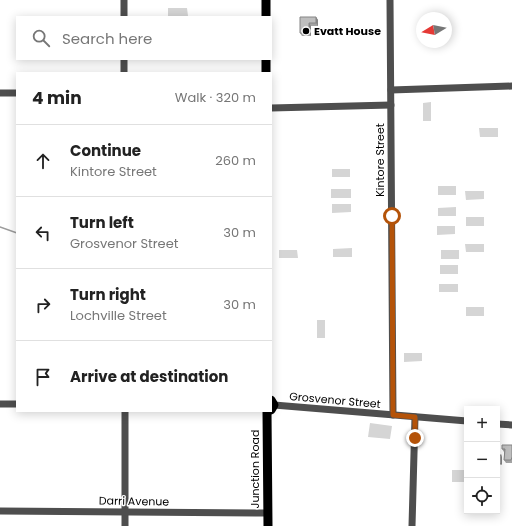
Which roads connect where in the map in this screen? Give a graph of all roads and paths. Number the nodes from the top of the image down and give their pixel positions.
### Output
1 (124, 0) edge
2 (266, 0) edge
3 (390, 0) edge
4 (124, 16) edge
5 (266, 16) edge
6 (124, 60) edge
7 (266, 60) edge
8 (124, 72) edge
9 (266, 72) edge
10 (512, 86) edge
11 (391, 90) junction
12 (16, 93) edge
13 (0, 94) edge
14 (391, 105) junction
15 (272, 108) edge
16 (0, 404) edge
17 (16, 404) edge
18 (272, 408) edge
19 (125, 412) edge
20 (270, 412) edge
21 (393, 415) junction
22 (415, 417) junction
23 (464, 421) edge
24 (500, 424) edge
25 (512, 425) edge
26 (0, 511) edge
27 (125, 511) junction
28 (267, 513) junction
29 (125, 526) edge
30 (268, 526) edge
31 (412, 526) edge

1 - 4 street
2 - 5 main road
3 - 11 street, Kintore Street
6 - 8 street
7 - 9 main road
10 - 11 street
11 - 14 street, Kintore Street
12 - 13 street
14 - 15 street
14 - 21 street, Kintore Street
16 - 17 street
18 - 21 street, Grosvenor Street
19 - 27 street
20 - 28 main road, Junction Road
21 - 22 street, Grosvenor Street
22 - 23 street, Grosvenor Street
22 - 31 street
24 - 25 street
26 - 27 street, Darri Avenue
27 - 28 street, Darri Avenue
27 - 29 street
28 - 30 main road, Junction Road

